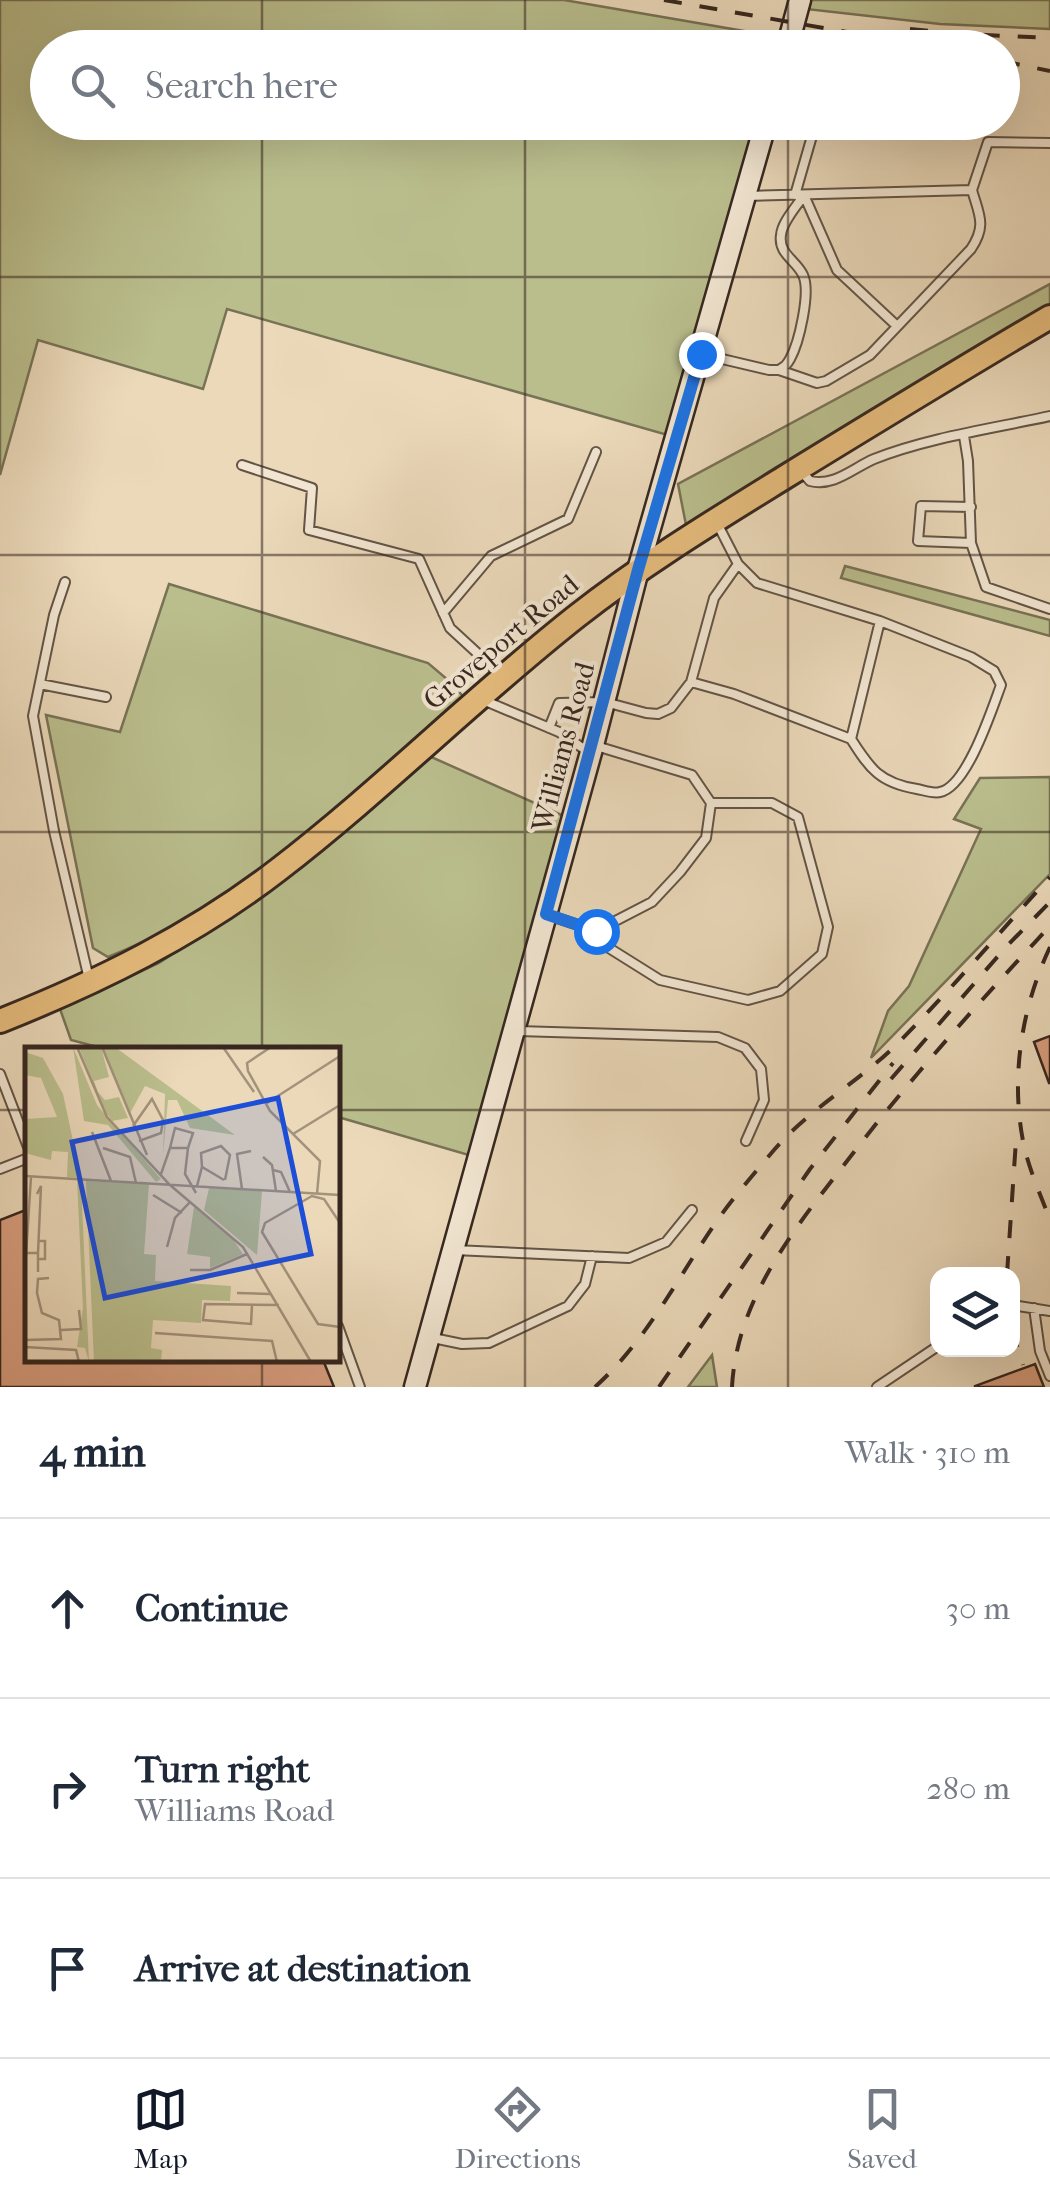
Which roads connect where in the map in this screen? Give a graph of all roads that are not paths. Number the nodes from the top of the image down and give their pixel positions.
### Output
1 (800, 0) edge
2 (792, 30) edge
3 (761, 140) edge
4 (812, 140) edge
5 (1050, 143) edge
6 (972, 190) junction
7 (799, 195) junction
8 (746, 196) junction
9 (1050, 317) edge
10 (897, 326) junction
11 (701, 354) junction
12 (779, 370) junction
13 (1050, 416) edge
14 (964, 436) junction
15 (596, 452) dead end
16 (242, 465) dead end
17 (800, 468) junction
18 (970, 506) junction
19 (716, 521) junction
20 (971, 542) junction
21 (738, 564) junction
22 (638, 570) junction
23 (65, 582) dead end
24 (1050, 609) edge
25 (443, 613) junction
26 (880, 621) junction
27 (504, 676) junction
28 (690, 682) junction
29 (40, 684) junction
30 (106, 697) dead end
31 (478, 698) junction
32 (604, 702) junction
33 (549, 728) junction
34 (851, 740) junction
35 (592, 749) junction
36 (712, 803) junction
37 (546, 914) junction
38 (596, 931) junction
39 (90, 984) junction
40 (0, 1021) edge
41 (514, 1031) junction
42 (0, 1074) edge
43 (25, 1139) edge
44 (746, 1141) dead end
45 (25, 1159) edge
46 (0, 1168) edge
47 (692, 1210) dead end
48 (454, 1250) junction
49 (592, 1256) junction
50 (1020, 1306) edge
51 (1034, 1308) junction
52 (1050, 1311) edge
53 (340, 1332) edge
54 (429, 1337) junction
55 (930, 1351) edge
56 (1050, 1376) edge
57 (360, 1387) edge
58 (415, 1387) edge
59 (877, 1387) edge

1 - 2 main road
3 - 8 main road, Williams Road
4 - 7 lane
5 - 6 lane
6 - 7 lane
6 - 10 lane
7 - 8 lane
7 - 10 lane
7 - 12 lane
8 - 11 main road, Williams Road
9 - 17 main road, Groveport Road
10 - 12 lane
11 - 12 lane
11 - 22 main road, Williams Road
13 - 14 lane
14 - 17 lane
14 - 18 lane
15 - 25 lane
16 - 25 lane
17 - 19 main road, Groveport Road
18 - 20 lane
18 - 20 lane
19 - 21 lane
19 - 22 main road, Groveport Road
20 - 24 lane
21 - 26 lane
21 - 28 lane
22 - 27 main road, Groveport Road
22 - 32 main road, Williams Road
23 - 29 lane
25 - 27 lane
26 - 34 lane
26 - 34 lane
27 - 31 main road, Groveport Road
28 - 32 lane
28 - 34 lane
29 - 30 lane
29 - 39 lane
31 - 33 lane
31 - 39 main road, Groveport Road
32 - 33 lane
32 - 35 main road, Williams Road
33 - 35 lane
35 - 36 lane
35 - 37 main road, Williams Road
36 - 38 lane
36 - 38 lane
37 - 38 lane
37 - 41 main road, Williams Road
39 - 40 main road, Groveport Road
41 - 44 lane
41 - 48 main road, Williams Road
42 - 43 lane
45 - 46 lane
47 - 49 lane
48 - 49 lane
48 - 54 main road, Williams Road
49 - 54 lane
50 - 51 lane
51 - 52 lane
51 - 56 lane
53 - 57 lane
54 - 58 main road, Williams Road
55 - 59 lane

